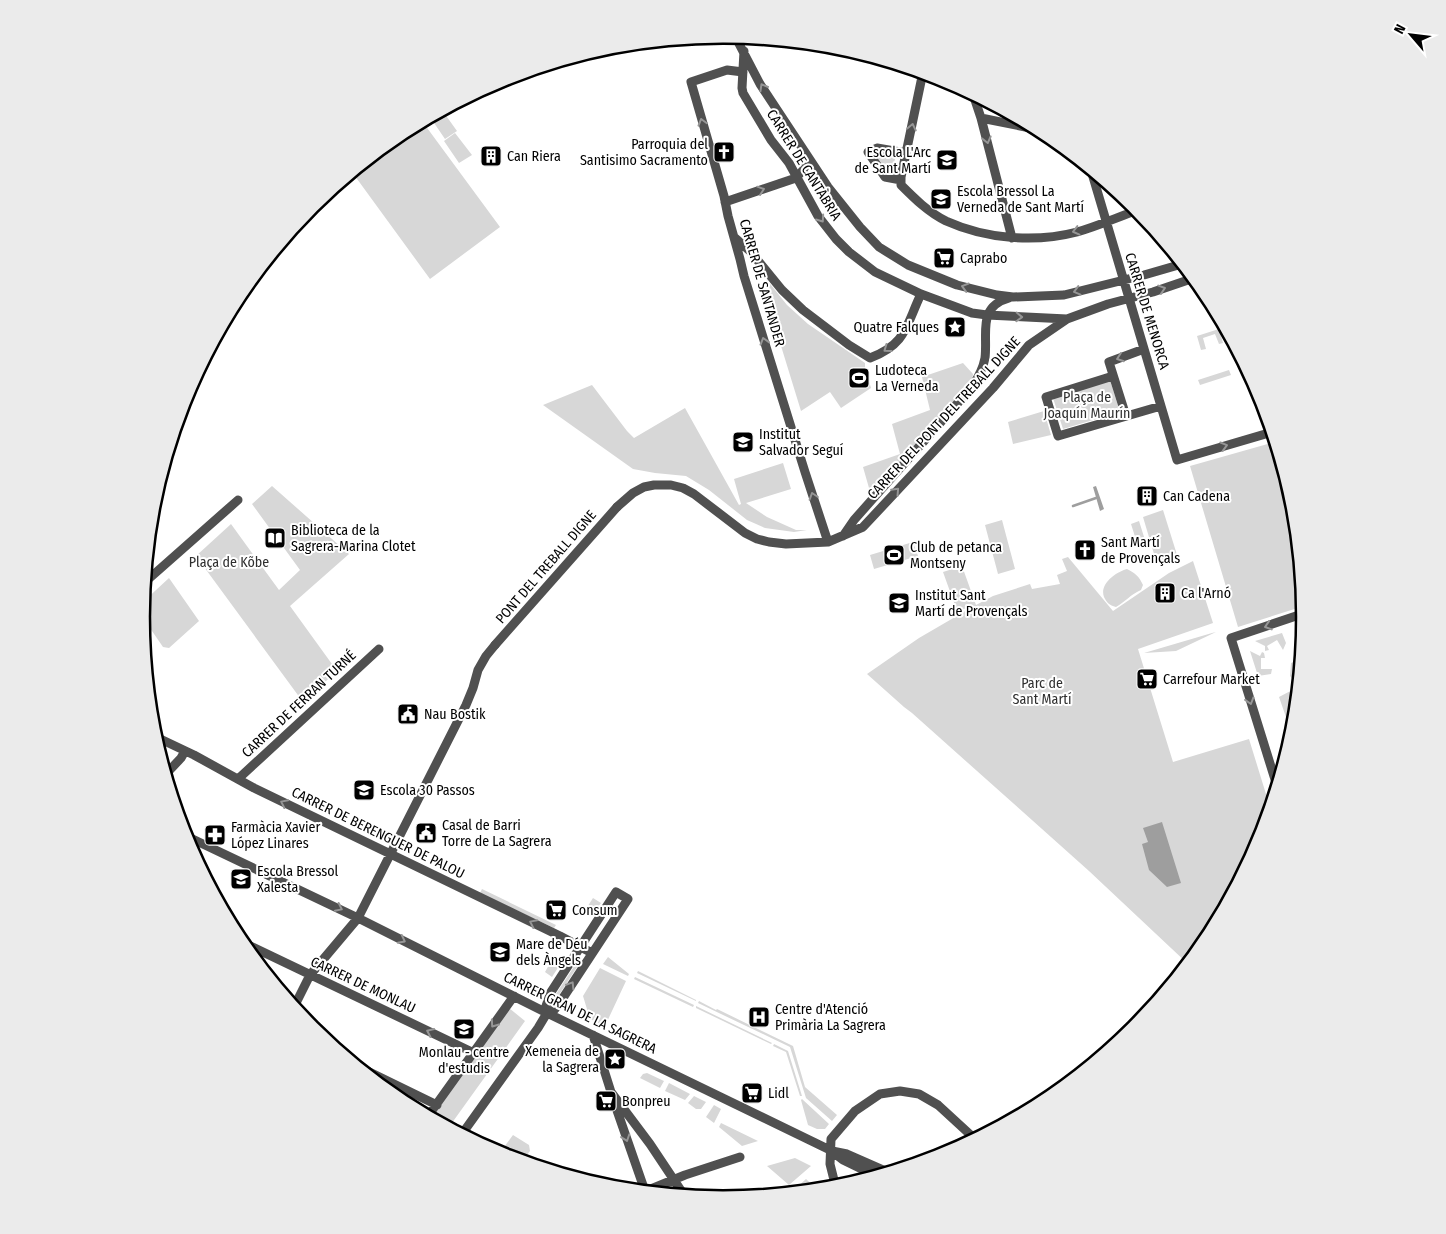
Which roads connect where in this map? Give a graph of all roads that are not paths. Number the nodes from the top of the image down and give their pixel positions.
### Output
1 (740, 44) edge
2 (744, 51) junction
3 (743, 72) junction
4 (921, 79) edge
5 (976, 102) edge
6 (981, 118) junction
7 (1017, 125) edge
8 (906, 153) junction
9 (808, 158) junction
10 (796, 177) junction
11 (901, 180) junction
12 (1094, 180) edge
13 (725, 202) junction
14 (1129, 213) edge
15 (1106, 221) junction
16 (734, 238) junction
17 (1012, 238) junction
18 (1176, 266) edge
19 (1124, 279) junction
20 (1187, 280) edge
21 (921, 294) junction
22 (1013, 296) junction
23 (1129, 299) junction
24 (972, 313) junction
25 (987, 316) junction
26 (1067, 319) junction
27 (985, 332) junction
28 (1144, 349) junction
29 (1113, 376) junction
30 (1161, 406) junction
31 (1126, 416) junction
32 (1266, 434) edge
33 (238, 500) dead end
34 (617, 507) joint
35 (842, 536) junction
36 (828, 542) junction
37 (151, 576) edge
38 (1296, 616) edge
39 (379, 649) dead end
40 (164, 740) edge
41 (186, 751) junction
42 (170, 769) edge
43 (1274, 776) edge
44 (238, 779) junction
45 (195, 840) edge
46 (391, 854) junction
47 (358, 918) junction
48 (580, 946) junction
49 (256, 949) edge
50 (592, 953) junction
51 (310, 974) junction
52 (514, 996) junction
53 (297, 1000) edge
54 (547, 1013) junction
55 (593, 1036) junction
56 (474, 1053) junction
57 (393, 1086) edge
58 (611, 1092) junction
59 (437, 1105) junction
60 (432, 1111) edge
61 (466, 1129) edge
62 (970, 1134) edge
63 (830, 1150) junction
64 (740, 1157) dead end
65 (880, 1168) edge
66 (867, 1172) edge
67 (834, 1179) edge
68 (673, 1180) junction
69 (643, 1184) edge
70 (658, 1186) edge
71 (679, 1188) edge

1 - 2 street, CARRER DE CANTÀBRIA
2 - 3 street, CARRER DE CANTÀBRIA
9 -> 2 street, CARRER DE CANTÀBRIA
3 - 10 street, CARRER DE CANTÀBRIA
13 -> 3 street, CARRER DE SANTANDER
8 -> 4 street
5 - 6 street
6 - 7 street
6 -> 17 street
8 - 11 street
8 - 11 street
9 - 10 street
22 -> 9 street, CARRER DE CANTÀBRIA
13 -> 10 street
10 -> 21 street, CARRER DE CANTÀBRIA
11 - 17 street
12 - 15 street, CARRER DE MENORCA
13 - 16 street, CARRER DE SANTANDER
14 - 15 street
15 -> 17 street
15 - 19 street, CARRER DE MENORCA
21 -> 16 street
36 -> 16 street, CARRER DE SANTANDER
18 - 19 street, CARRER DE CANTÀBRIA
19 -> 22 street, CARRER DE CANTÀBRIA
19 - 23 street, CARRER DE MENORCA
23 -> 20 street, CARRER DE CANTÀBRIA
21 - 24 street, CARRER DE CANTÀBRIA
22 - 25 street
23 - 26 street, CARRER DE CANTÀBRIA
23 - 28 street, CARRER DE MENORCA
24 - 25 street, CARRER DE CANTÀBRIA
24 - 27 street
25 -> 26 street, CARRER DE CANTÀBRIA
25 - 27 street, CARRER DEL PONT DEL TREBALL DIGNE
35 -> 26 street, CARRER DEL PONT DEL TREBALL DIGNE
27 - 35 street, CARRER DEL PONT DEL TREBALL DIGNE
28 -> 29 street
28 - 30 street, CARRER DE MENORCA
29 - 31 street
29 - 31 street
30 - 31 street
30 -> 32 street, CARRER DE MENORCA
33 - 37 street
34 - 36 street, CARRER DEL PONT DEL TREBALL DIGNE
34 - 46 street, PONT DEL TREBALL DIGNE, bridge
35 - 36 street, CARRER DEL PONT DEL TREBALL DIGNE
38 -> 43 street
39 - 44 street, CARRER DE FERRAN TURNÉ
40 - 41 street, CARRER DE BERENGUER DE PALOU
41 - 42 street
41 - 44 street, CARRER DE BERENGUER DE PALOU
46 -> 44 street, CARRER DE BERENGUER DE PALOU
45 -> 47 street, CARRER GRAN DE LA SAGRERA
46 - 47 street
48 -> 46 street, CARRER DE BERENGUER DE PALOU
47 - 51 street
47 -> 52 street, CARRER GRAN DE LA SAGRERA
48 - 50 street, CARRER DE BERENGUER DE PALOU
48 - 50 street
48 - 54 street
49 - 51 street, CARRER DE MONLAU
54 -> 50 street
51 - 53 street
56 -> 51 street, CARRER DE MONLAU
52 - 54 street, CARRER GRAN DE LA SAGRERA
52 -> 56 street
54 - 55 street, CARRER GRAN DE LA SAGRERA
54 - 61 street
55 - 58 street
55 - 63 street, CARRER GRAN DE LA SAGRERA
56 - 59 street
57 - 59 street
58 - 68 street
58 -> 69 street
59 - 60 street
62 - 63 street
63 - 65 street, CARRER GRAN DE LA SAGRERA
63 - 66 street, CARRER GRAN DE LA SAGRERA
63 - 67 street
64 - 68 street
68 - 70 street
68 - 71 street

